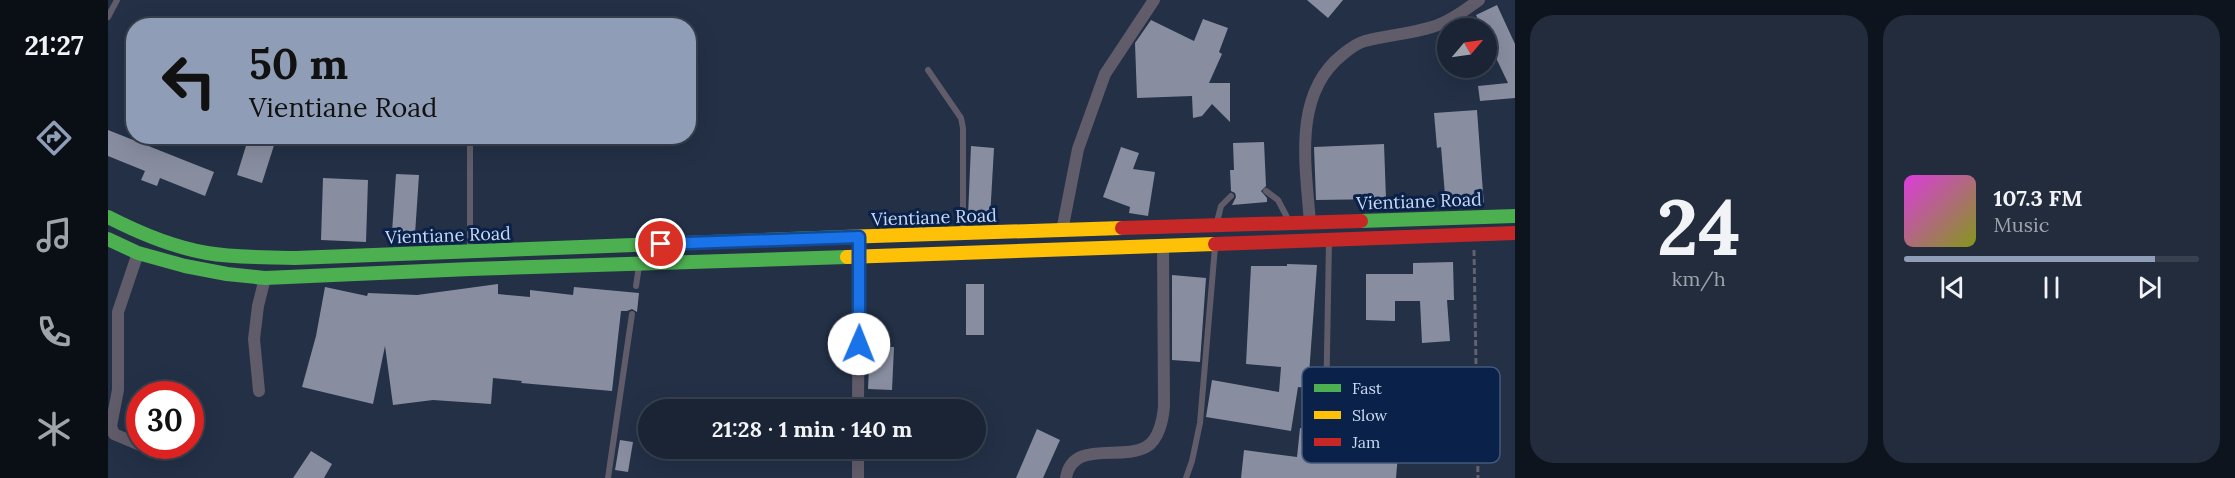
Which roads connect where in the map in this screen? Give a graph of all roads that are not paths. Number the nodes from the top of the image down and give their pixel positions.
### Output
1 (117, 0) edge
2 (1154, 0) edge
3 (1479, 0) edge
4 (108, 17) edge
5 (928, 70) dead end
6 (470, 144) edge
7 (1266, 192) dead end
8 (1231, 196) dead end
9 (1515, 216) edge
10 (108, 218) edge
11 (1290, 223) junction
12 (1310, 223) junction
13 (1216, 225) junction
14 (1062, 231) junction
15 (1515, 233) edge
16 (963, 234) junction
17 (859, 237) junction
18 (108, 240) edge
19 (1329, 241) junction
20 (1215, 244) junction
21 (1163, 245) junction
22 (138, 253) junction
23 (470, 253) junction
24 (860, 257) junction
25 (639, 265) junction
26 (265, 278) junction
27 (636, 286) dead end
28 (632, 314) dead end
29 (1327, 367) edge
30 (259, 392) dead end
31 (858, 399) edge
32 (126, 439) edge
33 (858, 459) edge
34 (608, 478) edge
35 (858, 478) edge
36 (1066, 478) edge
37 (1186, 478) edge

1 - 4 lane
2 - 14 street
3 - 12 street
5 - 16 lane
6 - 23 lane
7 - 11 lane
8 - 13 lane
9 - 12 main road, Vientiane Road
10 - 23 main road, Vientiane Road
11 - 12 main road, Vientiane Road
11 - 13 main road, Vientiane Road
13 - 14 main road, Vientiane Road
14 - 16 main road, Vientiane Road
15 - 19 main road
16 - 17 main road, Vientiane Road
17 - 23 main road, Vientiane Road
17 - 24 street
18 - 22 main road
19 - 20 main road
19 - 29 lane
20 - 21 main road
20 - 37 lane
21 - 24 main road
21 - 36 street
22 - 26 main road
22 - 32 street
24 - 25 main road
24 - 31 street
25 - 26 main road
25 - 27 lane
26 - 30 street
28 - 34 lane
33 - 35 street

